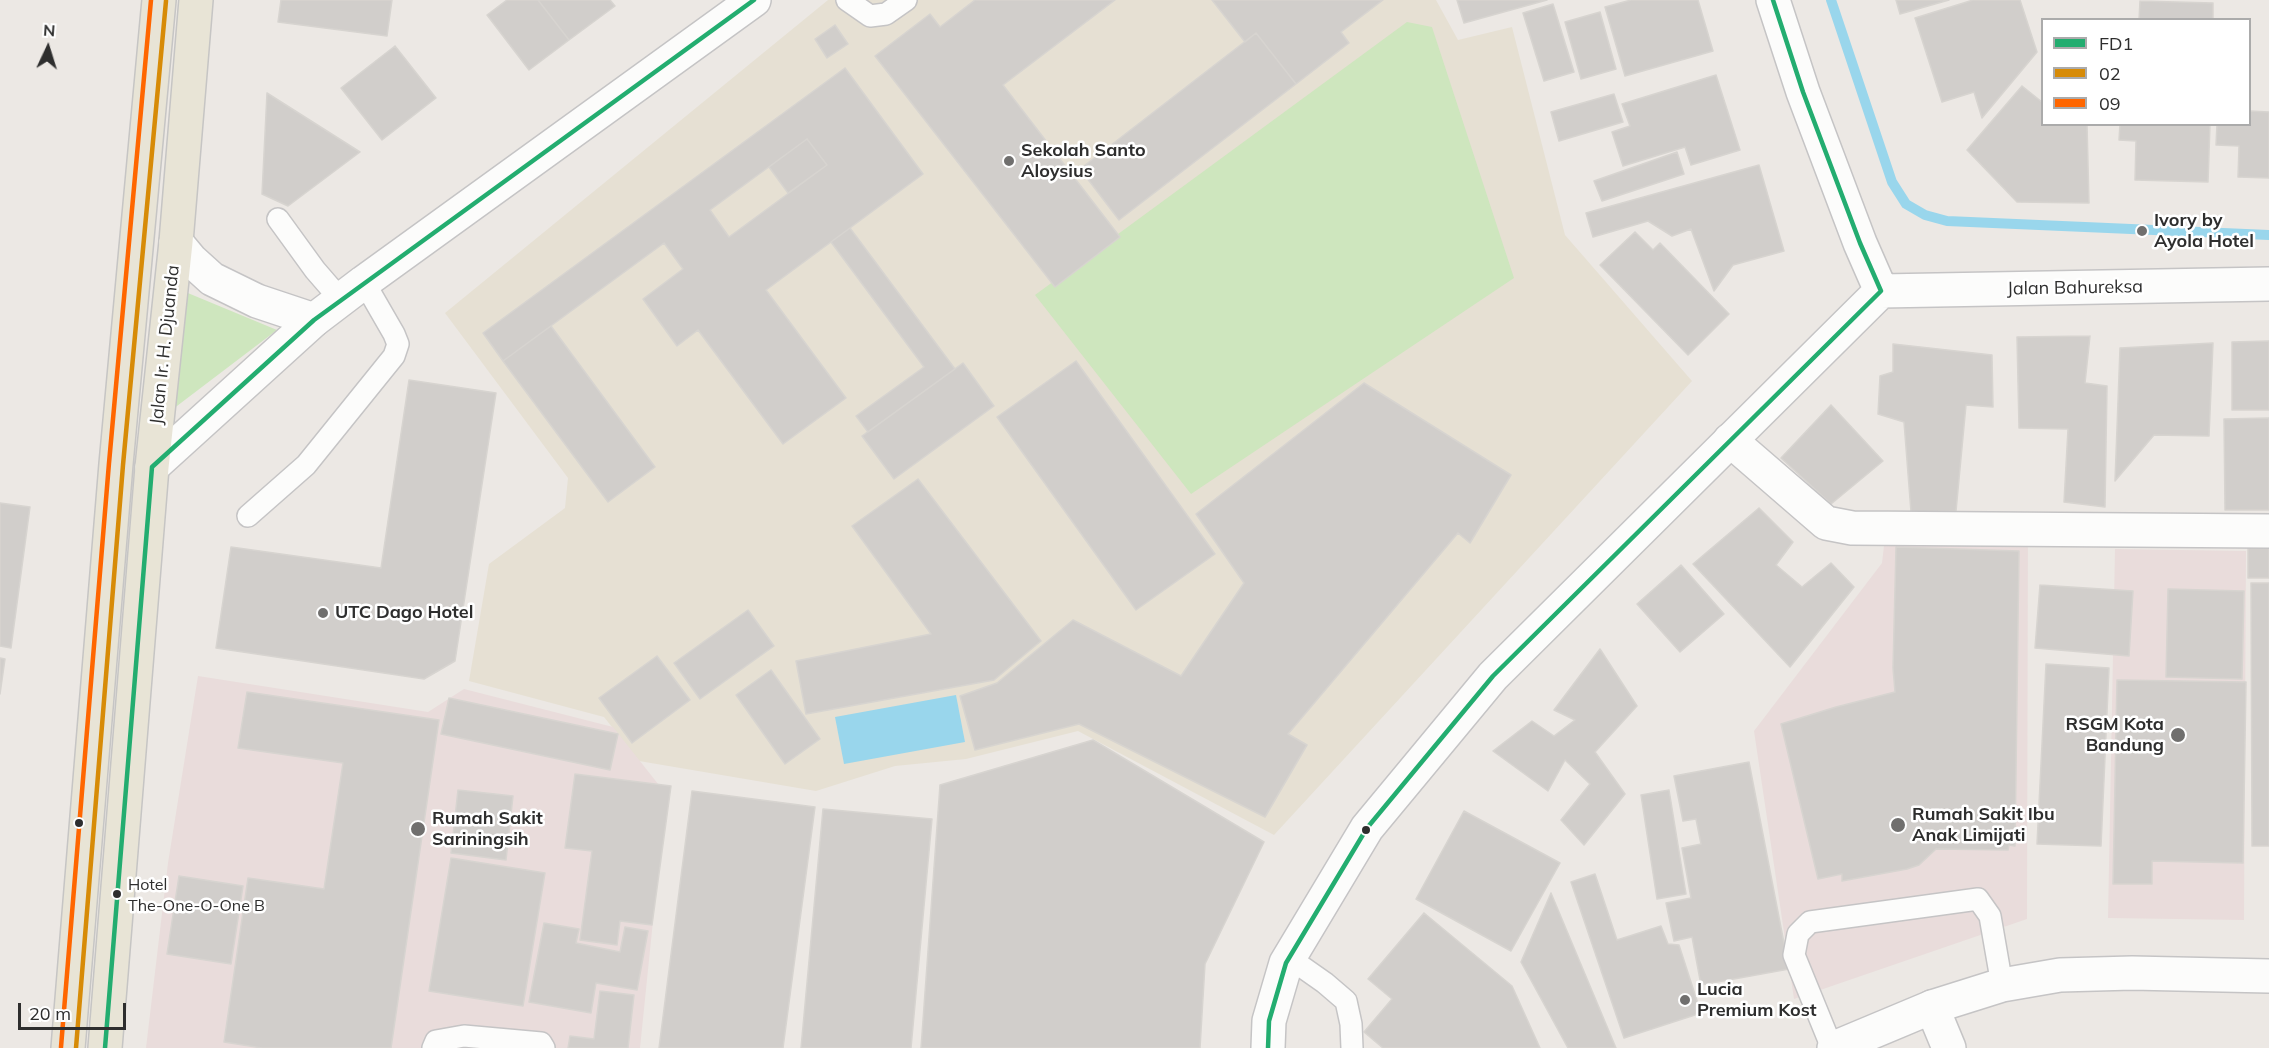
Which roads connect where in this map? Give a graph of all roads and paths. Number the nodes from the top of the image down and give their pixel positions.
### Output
1 (159, 0) edge
2 (196, 0) edge
3 (754, 0) edge
4 (847, 0) edge
5 (906, 0) edge
6 (1773, 0) edge
7 (278, 219) dead end
8 (176, 242) junction
9 (2269, 284) edge
10 (352, 291) junction
11 (1881, 291) junction
12 (314, 320) junction
13 (1730, 440) junction
14 (153, 467) junction
15 (248, 516) dead end
16 (2269, 531) edge
17 (1288, 957) junction
18 (2269, 976) edge
19 (2002, 985) junction
20 (1932, 1007) junction
21 (68, 1048) edge
22 (105, 1048) edge
23 (433, 1048) edge
24 (544, 1048) edge
25 (1268, 1048) edge
26 (1352, 1048) edge
27 (1833, 1048) edge
28 (1949, 1048) edge

1 - 21 main road, Jalan Ir. H. Djuanda
2 - 8 main road, Jalan Ir. H. Djuanda
3 - 10 street
4 - 5 lane
6 - 11 street
7 - 10 lane
8 - 12 street
8 - 14 main road, Jalan Ir. H. Djuanda
9 - 11 street, Jalan Bahureksa
10 - 12 street
10 - 15 lane
11 - 13 street
12 - 14 street
13 - 16 street
13 - 17 street
14 - 22 main road, Jalan Ir. H. Djuanda
17 - 25 street
17 - 26 lane
18 - 19 street
19 - 20 street
19 - 27 lane
20 - 27 street
20 - 28 street
23 - 24 lane

